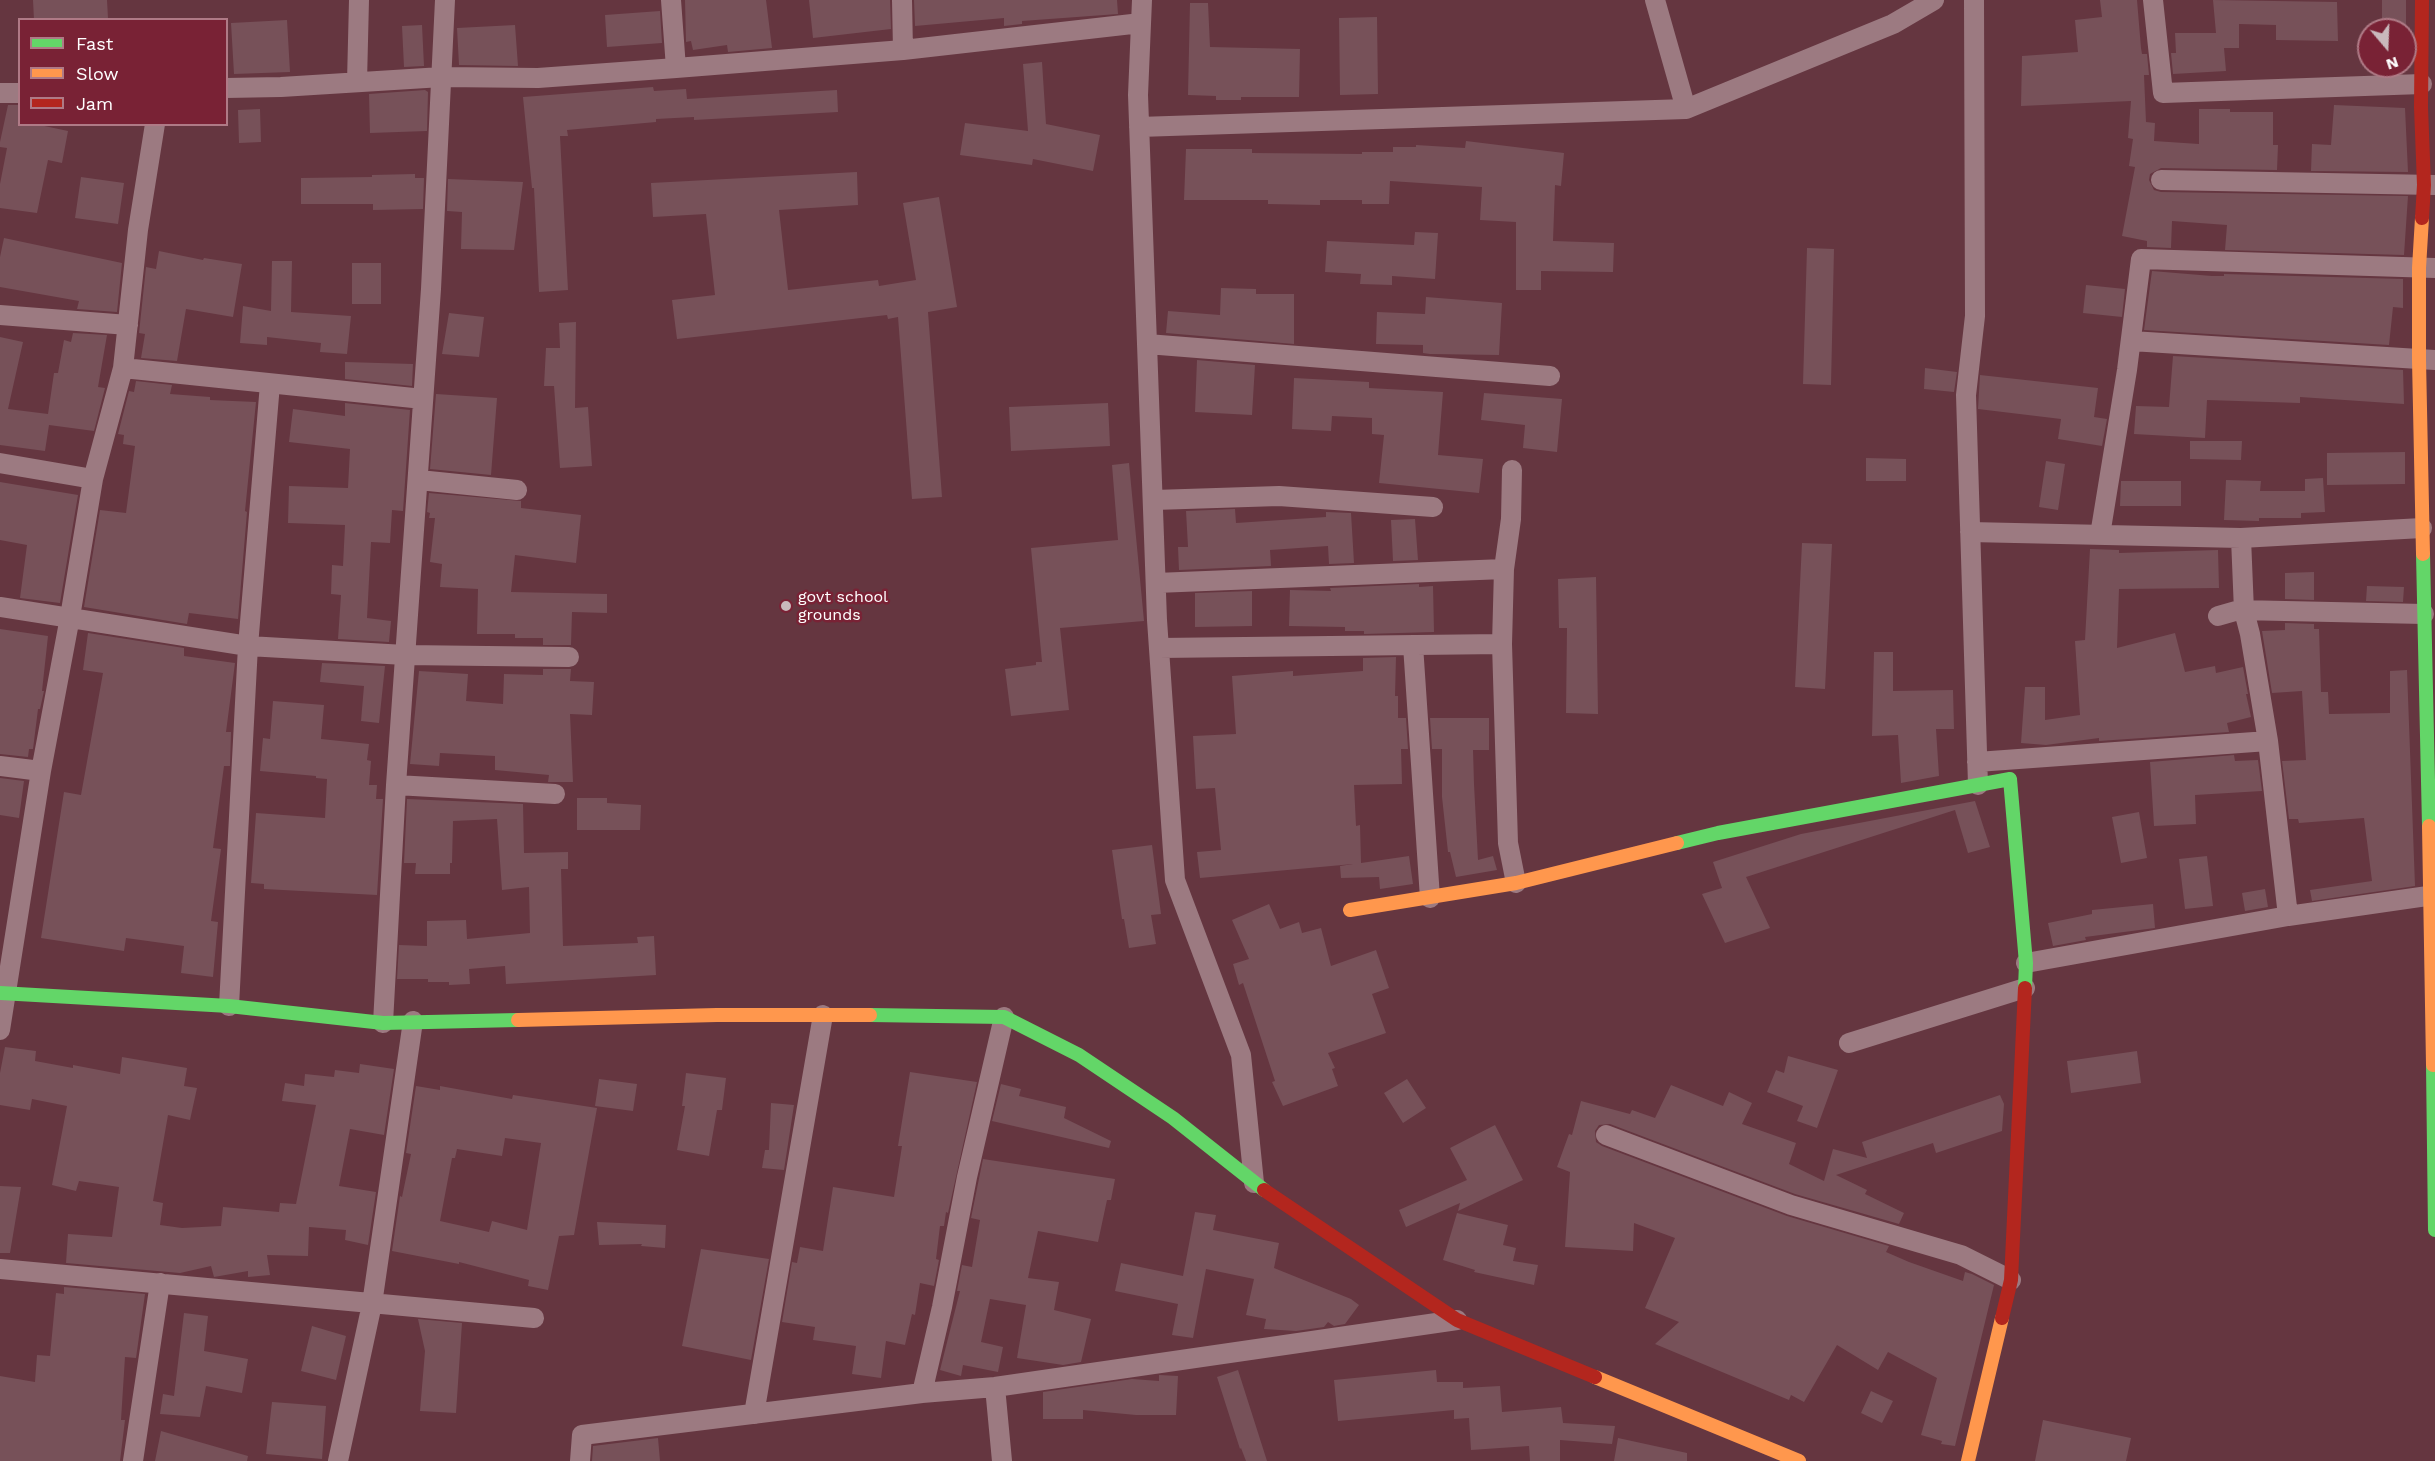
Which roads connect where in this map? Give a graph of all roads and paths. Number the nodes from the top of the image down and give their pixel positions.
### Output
1 (359, 0) edge
2 (445, 0) edge
3 (671, 0) edge
4 (902, 0) edge
5 (1142, 0) edge
6 (1655, 0) edge
7 (1974, 0) edge
8 (2152, 0) edge
9 (1930, 1) edge
10 (2426, 10) edge
11 (1141, 23) junction
12 (903, 50) junction
13 (676, 68) junction
14 (442, 77) junction
15 (357, 82) junction
16 (2422, 84) junction
17 (228, 88) edge
18 (0, 93) edge
19 (18, 93) edge
20 (1686, 109) junction
21 (154, 126) edge
22 (1139, 127) junction
23 (2161, 180) dead end
24 (2430, 185) edge
25 (2427, 268) edge
26 (0, 315) edge
27 (128, 325) junction
28 (2131, 341) junction
29 (1147, 344) junction
30 (2427, 360) edge
31 (123, 368) junction
32 (1550, 376) dead end
33 (270, 384) junction
34 (423, 399) junction
35 (0, 463) edge
36 (1512, 471) dead end
37 (93, 479) junction
38 (419, 480) junction
39 (517, 490) dead end
40 (1154, 500) junction
41 (1433, 507) dead end
42 (2422, 528) junction
43 (1970, 532) junction
44 (2100, 535) junction
45 (2241, 538) junction
46 (1504, 569) junction
47 (1156, 583) junction
48 (0, 607) edge
49 (2244, 611) junction
50 (2424, 614) junction
51 (2218, 616) dead end
52 (70, 617) junction
53 (1502, 644) junction
54 (1413, 645) junction
55 (248, 646) junction
56 (1159, 648) junction
57 (405, 655) junction
58 (569, 657) dead end
59 (2268, 741) junction
60 (1977, 762) junction
61 (0, 766) edge
62 (41, 771) junction
63 (1978, 785) junction
64 (396, 786) junction
65 (555, 794) dead end
66 (1516, 883) junction
67 (2433, 895) edge
68 (1430, 898) junction
69 (1350, 910) dead end
70 (2288, 916) junction
71 (2026, 963) junction
72 (2025, 988) junction
73 (3, 993) edge
74 (229, 1006) junction
75 (823, 1015) junction
76 (1004, 1017) junction
77 (414, 1021) junction
78 (383, 1023) junction
79 (0, 1030) edge
80 (1849, 1043) dead end
81 (1606, 1135) dead end
82 (1254, 1183) junction
83 (2435, 1230) edge
84 (0, 1269) edge
85 (2011, 1280) junction
86 (160, 1283) junction
87 (372, 1304) junction
88 (534, 1318) dead end
89 (1457, 1320) junction
90 (995, 1387) junction
91 (922, 1393) junction
92 (754, 1414) junction
93 (1764, 1456) edge
94 (133, 1461) edge
95 (338, 1461) edge
96 (580, 1461) edge
97 (1002, 1461) edge
98 (1799, 1461) edge
99 (1968, 1461) edge

1 - 15 street
2 - 14 street
3 - 13 street
4 - 12 street
5 - 11 street
6 - 20 street
7 - 43 street
8 - 16 street
9 - 20 street
10 - 16 street
11 - 12 street
11 - 22 street
12 - 13 street
13 - 14 street
14 - 15 street
14 - 34 street
15 - 17 street
16 - 24 street
18 - 19 street
20 - 22 street
21 - 27 street
22 - 29 street
23 - 24 street
24 - 25 street
25 - 28 street
25 - 30 street
26 - 27 street
27 - 31 street
28 - 30 street
28 - 44 street
29 - 32 street
29 - 40 street
30 - 42 street
31 - 33 street
31 - 37 street
33 - 34 street
33 - 55 street
34 - 38 street
35 - 37 street
36 - 46 street
37 - 52 street
38 - 39 street
38 - 57 street
40 - 41 street
40 - 47 street
42 - 45 street
42 - 50 street
43 - 44 street
43 - 60 street
44 - 45 street
45 - 49 street
46 - 47 street
46 - 53 street
47 - 56 street
48 - 52 street
49 - 50 street
49 - 51 street
49 - 59 street
50 - 67 street
52 - 55 street
52 - 62 street
53 - 54 street
53 - 66 street
54 - 56 street
54 - 68 street
55 - 57 street
55 - 74 street
56 - 82 street
57 - 58 street
57 - 64 street
59 - 60 street
59 - 70 street
60 - 63 street
61 - 62 street
62 - 73 street
63 - 66 street
63 - 71 street
64 - 65 street
64 - 78 street
66 - 68 street
67 - 70 street
67 - 83 street
68 - 69 street
70 - 71 street
71 - 72 street
72 - 80 street
72 - 85 street
73 - 74 street
73 - 79 street
74 - 78 street
75 - 76 street
75 - 77 street
75 - 92 street
76 - 82 street
76 - 91 street
77 - 78 street
77 - 87 street
81 - 85 street
82 - 89 street
84 - 86 street
85 - 99 street
86 - 87 street
86 - 94 street
87 - 88 street
87 - 95 street
89 - 90 street
89 - 93 street
90 - 91 street
90 - 97 street
91 - 92 street
92 - 96 street
93 - 98 street

